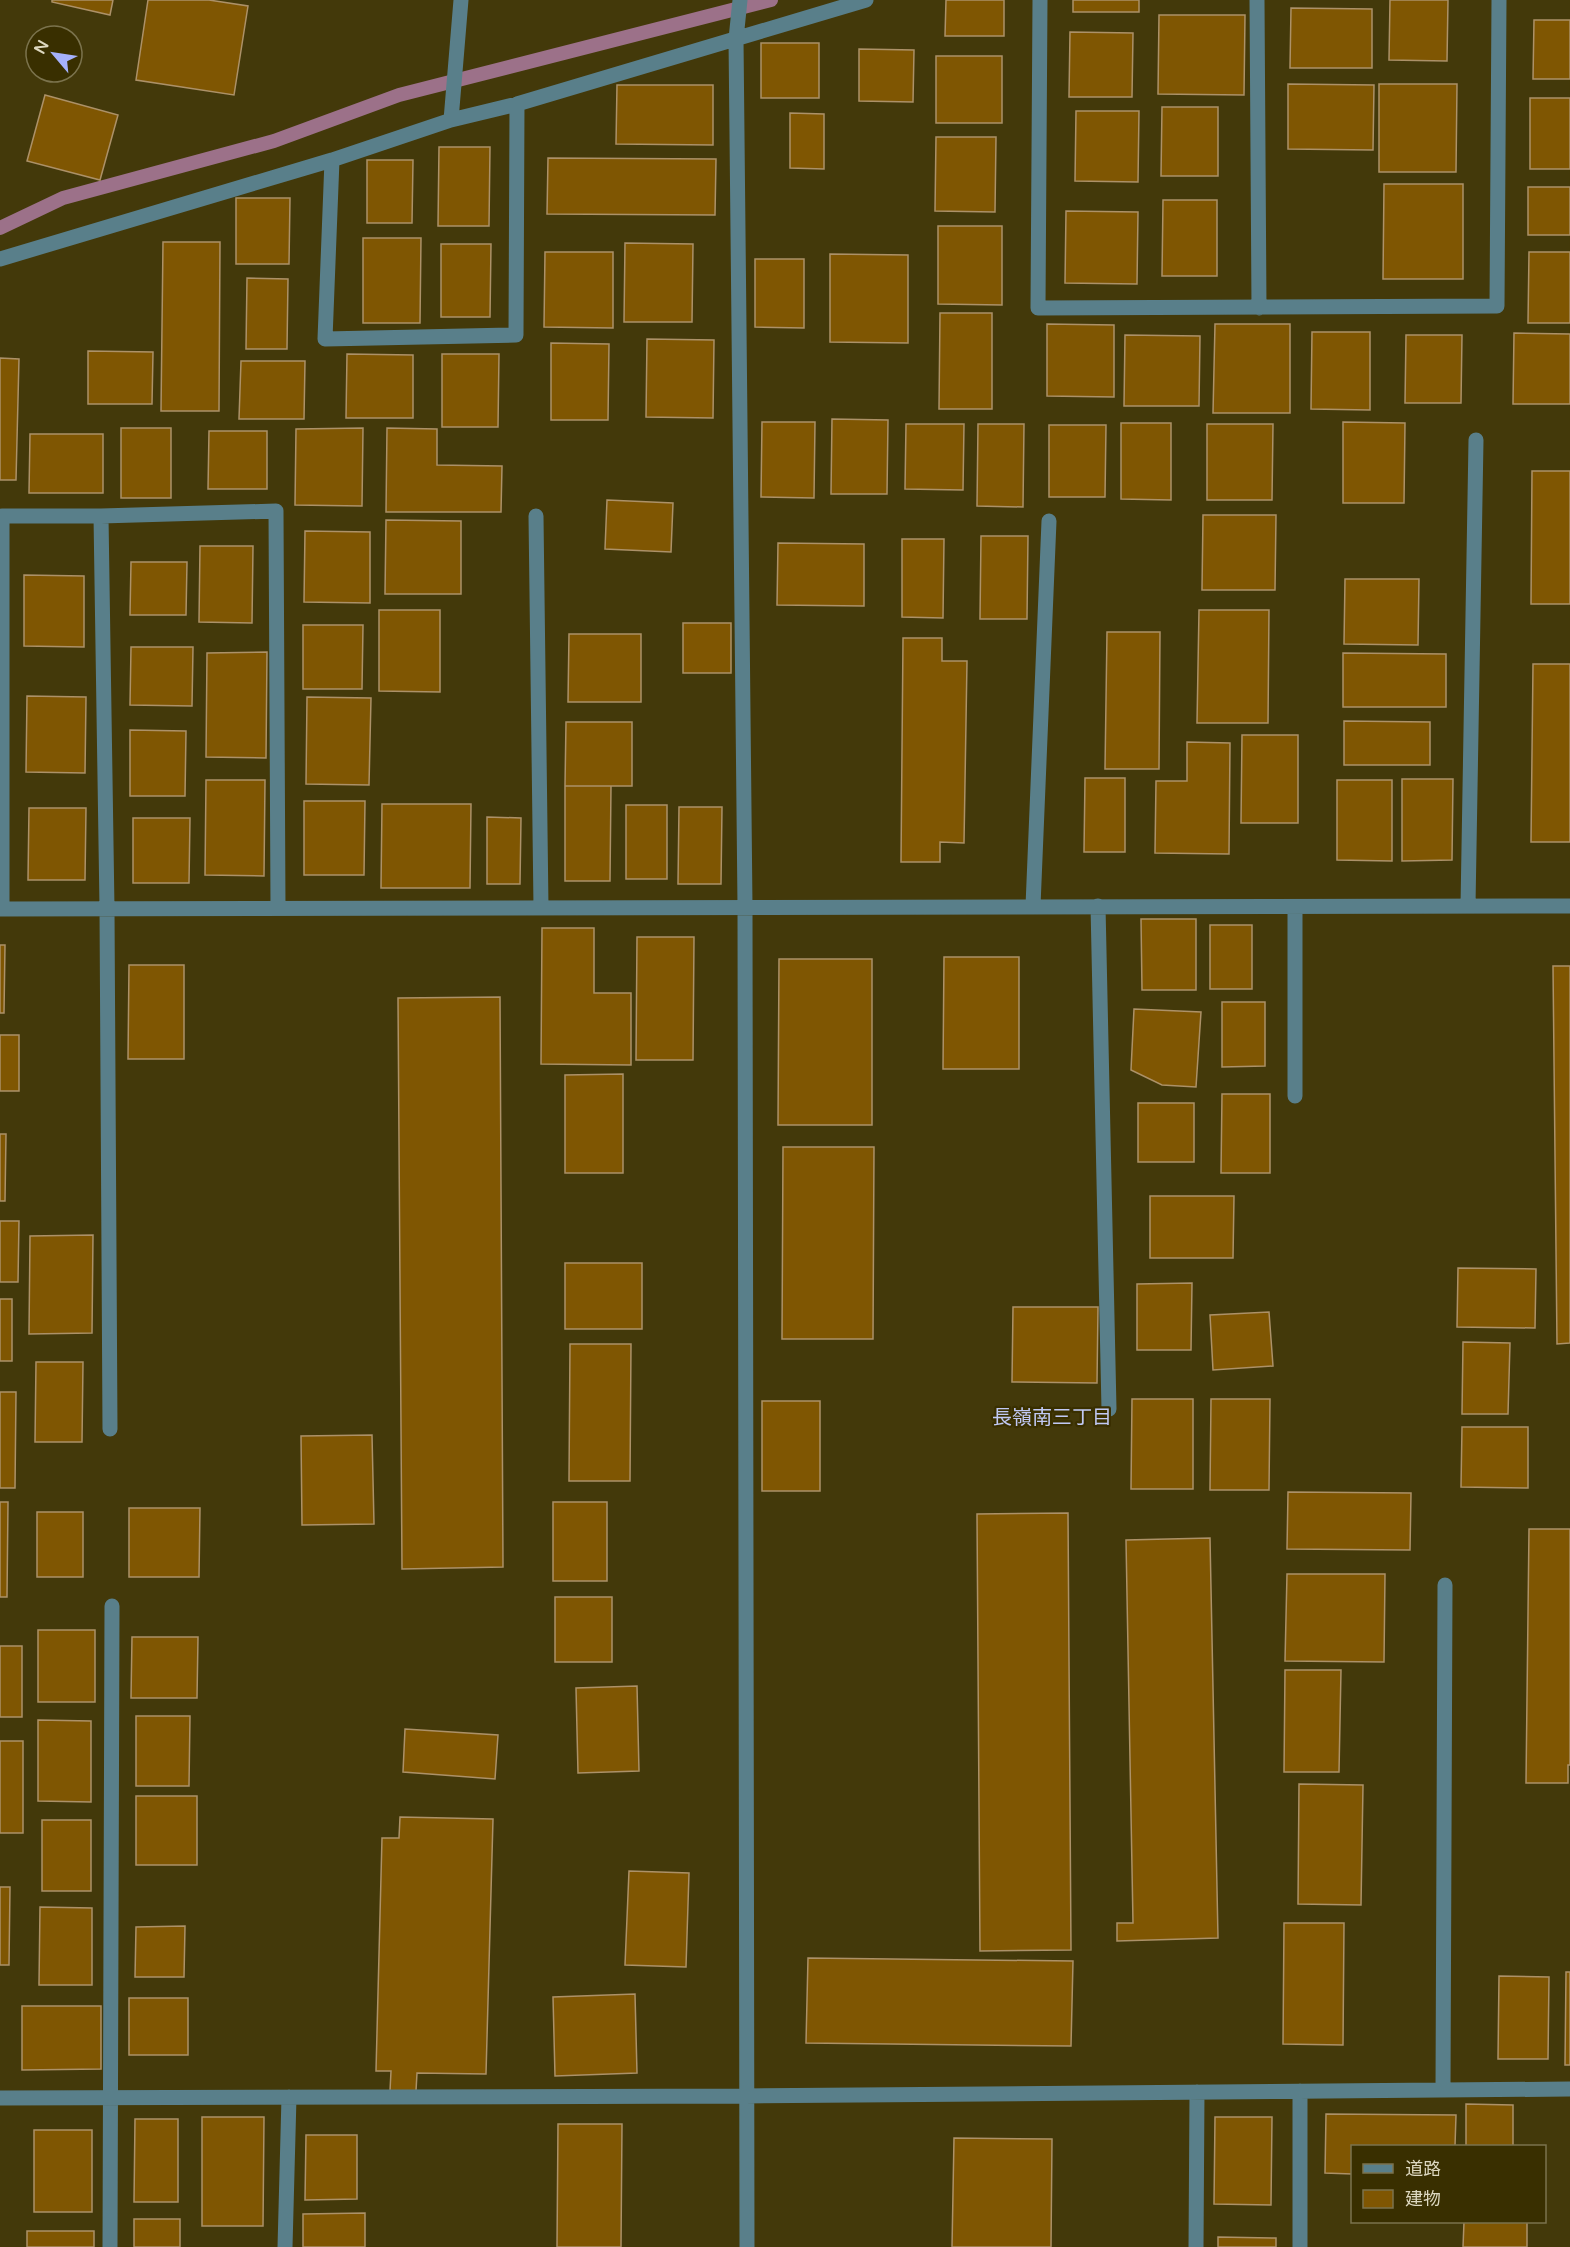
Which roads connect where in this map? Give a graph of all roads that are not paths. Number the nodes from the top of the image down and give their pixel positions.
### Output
1 (461, 0) edge
2 (740, 0) edge
3 (866, 0) edge
4 (1040, 0) edge
5 (1257, 0) edge
6 (1498, 0) edge
7 (736, 39) junction
8 (517, 104) junction
9 (451, 120) junction
10 (332, 160) junction
11 (0, 259) edge
12 (1258, 308) junction
13 (1476, 440) dead end
14 (100, 516) junction
15 (536, 516) dead end
16 (1049, 521) dead end
17 (745, 906) junction
18 (1032, 906) junction
19 (1098, 906) junction
20 (1467, 906) junction
21 (1570, 906) edge
22 (541, 907) junction
23 (1295, 907) junction
24 (107, 908) junction
25 (278, 908) junction
26 (1, 909) edge
27 (1295, 1096) dead end
28 (1109, 1409) dead end
29 (110, 1429) dead end
30 (1444, 1585) dead end
31 (112, 1606) dead end
32 (1570, 2089) edge
33 (1443, 2090) junction
34 (1300, 2091) junction
35 (1197, 2092) junction
36 (745, 2096) junction
37 (111, 2097) junction
38 (289, 2097) junction
39 (0, 2098) edge
40 (110, 2247) edge
41 (285, 2247) edge
42 (747, 2247) edge
43 (1196, 2247) edge
44 (1300, 2247) edge

1 - 9 street
2 - 7 street
3 - 7 street
4 - 12 street
5 - 12 street
6 - 12 street
7 - 8 street
7 - 17 street
8 - 9 street
8 - 10 street
9 - 10 street
10 - 11 street
13 - 20 street
14 - 24 street
14 - 25 street
14 - 26 street
15 - 22 street
16 - 18 street
17 - 18 street
17 - 22 street
17 - 36 street
18 - 19 street
19 - 23 street
19 - 28 street
20 - 21 street
20 - 23 street
22 - 25 street
23 - 27 street
24 - 25 street
24 - 26 street
24 - 29 street
30 - 33 street
31 - 37 street
32 - 33 street
33 - 34 street
34 - 35 street
34 - 44 street
35 - 36 street
35 - 43 street
36 - 38 street
36 - 42 street
37 - 38 street
37 - 39 street
37 - 40 street
38 - 41 street

